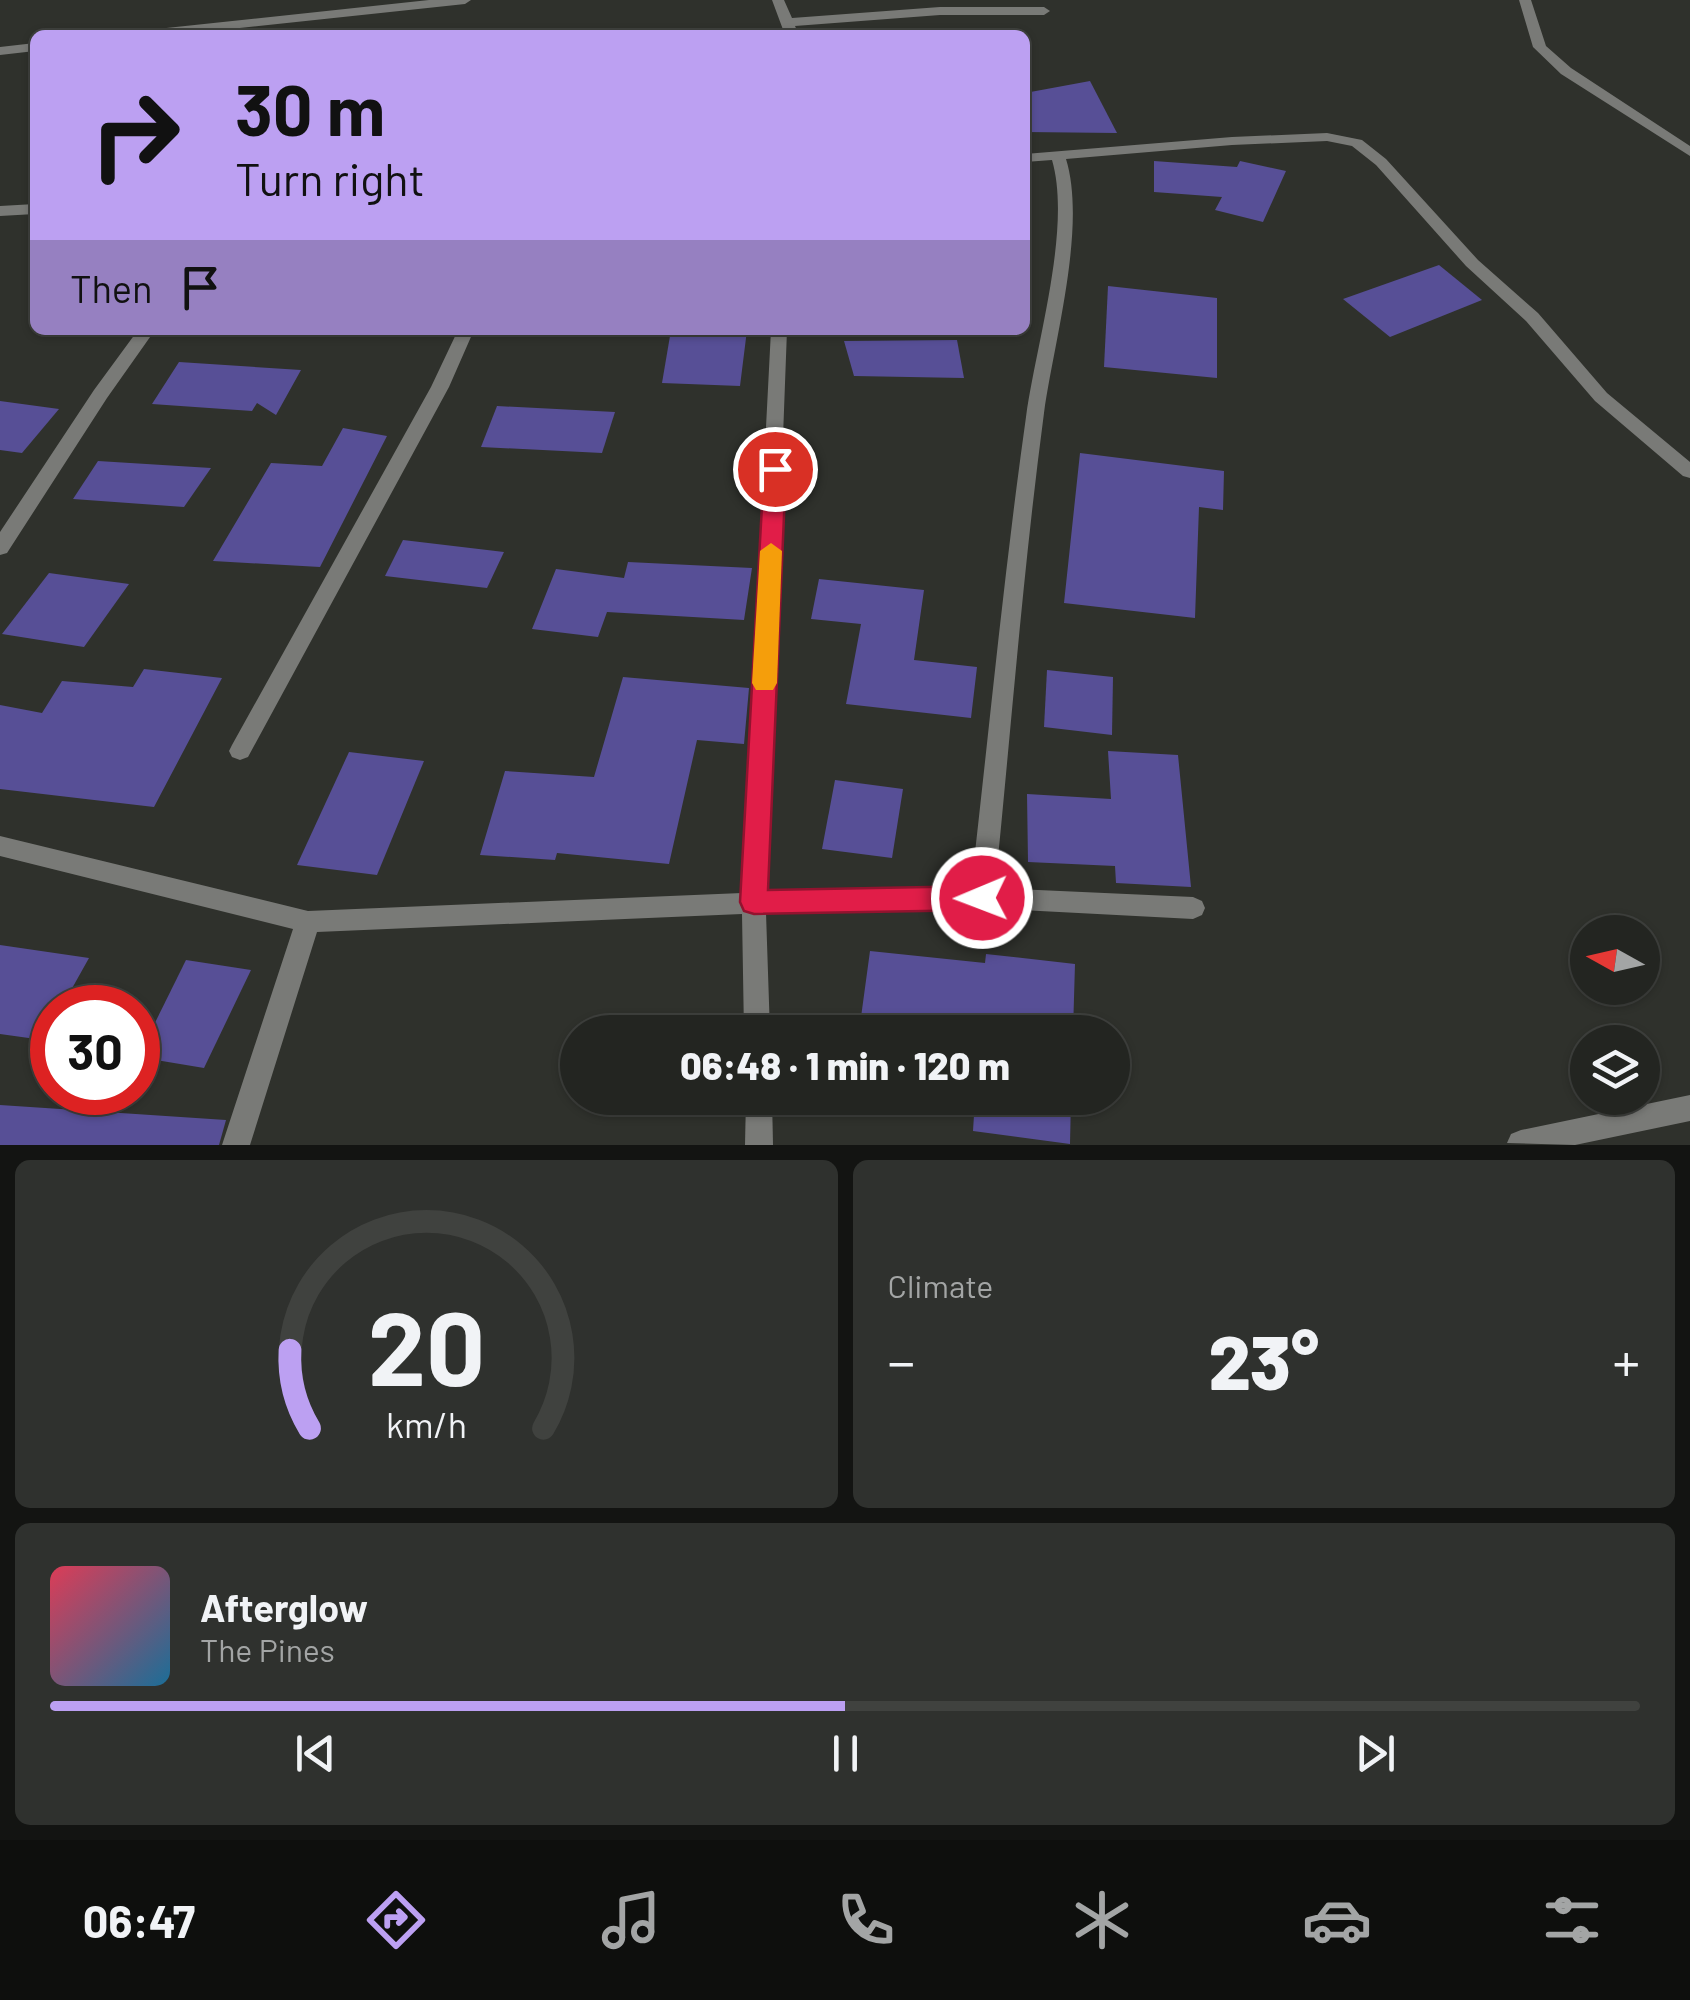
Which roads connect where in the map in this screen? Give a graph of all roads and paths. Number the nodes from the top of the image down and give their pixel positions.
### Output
1 (464, 0) edge
2 (778, 0) edge
3 (1525, 0) edge
4 (1044, 11) dead end
5 (791, 28) edge
6 (185, 30) edge
7 (30, 47) edge
8 (0, 50) edge
9 (1690, 152) edge
10 (1058, 156) junction
11 (1030, 158) edge
12 (30, 209) edge
13 (0, 211) edge
14 (143, 335) edge
15 (464, 335) edge
16 (780, 335) edge
17 (1690, 472) edge
18 (0, 548) edge
19 (240, 751) dead end
20 (0, 846) edge
21 (982, 898) junction
22 (754, 902) junction
23 (1193, 908) dead end
24 (308, 922) junction
25 (757, 1015) edge
26 (1690, 1108) edge
27 (759, 1115) edge
28 (1521, 1143) edge
29 (236, 1145) edge
30 (759, 1145) edge

1 - 6 street
2 - 5 street
3 - 9 street
4 - 5 street
7 - 8 street
10 - 11 street
10 - 17 street
10 - 21 street
12 - 13 street
14 - 18 street
15 - 19 street
16 - 22 street
20 - 24 street
21 - 22 street
21 - 23 street
22 - 24 street
22 - 25 street
24 - 29 street
26 - 28 street
27 - 30 street

